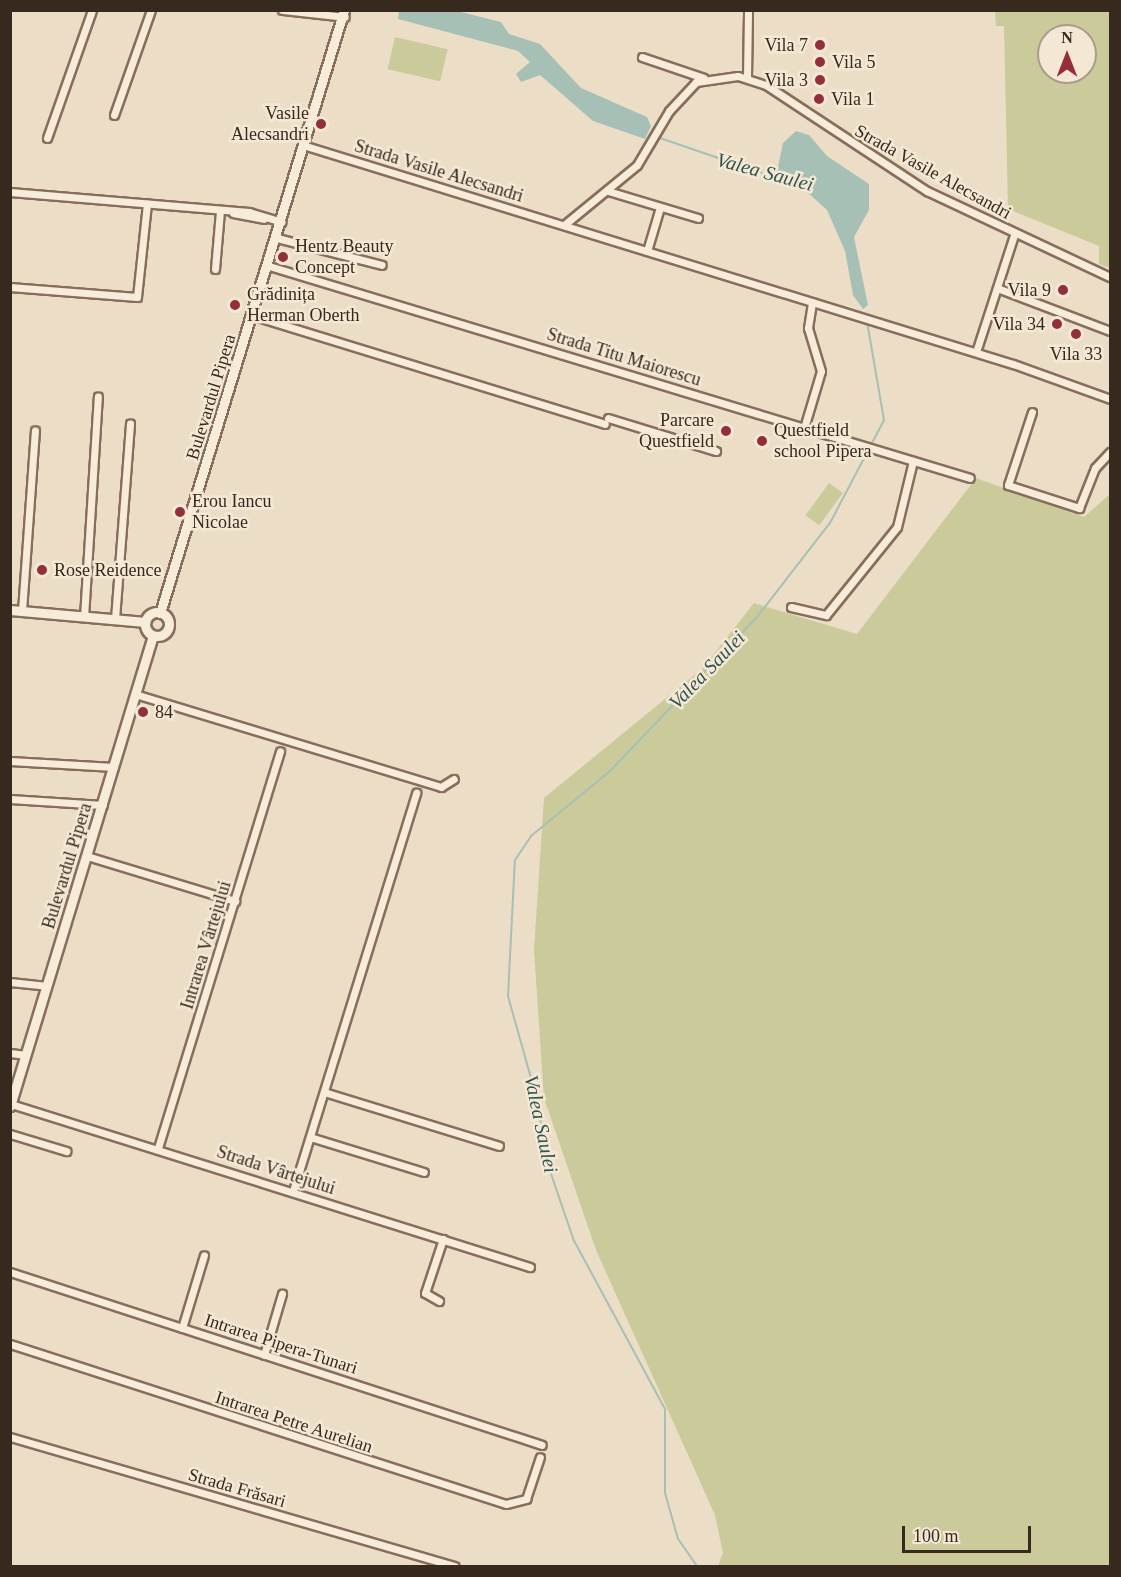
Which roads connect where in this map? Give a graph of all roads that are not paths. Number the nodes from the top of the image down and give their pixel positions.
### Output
1 (92, 10) edge
2 (151, 10) edge
3 (282, 10) edge
4 (748, 10) edge
5 (347, 13) edge
6 (642, 57) dead end
7 (747, 77) junction
8 (704, 78) junction
9 (114, 115) dead end
10 (47, 138) dead end
11 (306, 146) junction
12 (608, 190) junction
13 (10, 192) edge
14 (147, 204) junction
15 (660, 207) junction
16 (220, 211) junction
17 (698, 218) dead end
18 (282, 222) junction
19 (564, 225) junction
20 (1014, 235) junction
21 (278, 238) junction
22 (647, 251) junction
23 (382, 265) dead end
24 (269, 266) junction
25 (215, 269) dead end
26 (1110, 277) edge
27 (10, 286) edge
28 (997, 288) junction
29 (812, 302) junction
30 (254, 316) junction
31 (1110, 331) edge
32 (976, 352) junction
33 (98, 396) dead end
34 (1110, 399) edge
35 (1032, 412) dead end
36 (130, 424) dead end
37 (804, 428) junction
38 (36, 430) dead end
39 (716, 451) dead end
40 (1110, 452) edge
41 (913, 461) junction
42 (970, 478) dead end
43 (791, 607) dead end
44 (10, 610) edge
45 (22, 611) junction
46 (160, 613) junction
47 (84, 617) junction
48 (115, 619) junction
49 (145, 622) junction
50 (153, 635) junction
51 (135, 694) junction
52 (280, 751) dead end
53 (10, 761) edge
54 (114, 767) junction
55 (454, 779) dead end
56 (416, 793) dead end
57 (10, 799) edge
58 (103, 805) junction
59 (87, 856) junction
60 (235, 901) junction
61 (10, 982) edge
62 (47, 986) junction
63 (10, 1053) edge
64 (26, 1055) junction
65 (324, 1092) junction
66 (11, 1100) edge
67 (10, 1134) edge
68 (310, 1137) junction
69 (499, 1146) dead end
70 (158, 1148) junction
71 (66, 1151) dead end
72 (424, 1172) dead end
73 (293, 1191) junction
74 (443, 1239) junction
75 (204, 1255) dead end
76 (530, 1267) dead end
77 (10, 1272) edge
78 (282, 1294) dead end
79 (439, 1301) dead end
80 (182, 1328) junction
81 (10, 1344) edge
82 (264, 1355) junction
83 (10, 1437) edge
84 (542, 1445) dead end
85 (540, 1457) dead end
86 (455, 1566) edge

1 - 10 street
2 - 9 street
3 - 5 street
4 - 7 street
5 - 11 main road, Bulevardul Pipera
6 - 8 street
7 - 8 street
7 - 20 street, Strada Vasile Alecsandri
8 - 12 street
11 - 18 main road, Bulevardul Pipera
11 - 19 street, Strada Vasile Alecsandri
12 - 15 street
12 - 19 street
13 - 14 street
14 - 16 street
14 - 27 street
15 - 17 street
15 - 22 street
16 - 18 street
16 - 25 street
18 - 21 main road, Bulevardul Pipera
19 - 22 street, Strada Vasile Alecsandri
20 - 26 street, Strada Vasile Alecsandri
20 - 28 street
21 - 23 street
21 - 24 main road, Bulevardul Pipera
22 - 29 street, Strada Vasile Alecsandri
24 - 30 main road, Bulevardul Pipera
24 - 37 street, Strada Titu Maiorescu
28 - 31 street
28 - 32 street
29 - 32 street, Strada Vasile Alecsandri
29 - 37 street
30 - 39 street
30 - 46 main road, Bulevardul Pipera
32 - 34 street, Strada Vasile Alecsandri
33 - 47 street
35 - 40 street
36 - 48 street
37 - 41 street, Strada Titu Maiorescu
38 - 45 street
41 - 42 street, Strada Titu Maiorescu
41 - 43 street
44 - 45 main road
45 - 47 main road
46 - 49 main road
46 - 50 main road, Bulevardul Pipera
47 - 48 main road
48 - 49 main road
49 - 50 main road
50 - 51 main road, Bulevardul Pipera
51 - 54 main road, Bulevardul Pipera
51 - 55 street
52 - 60 street, Intrarea Vârtejului
53 - 54 street
54 - 58 main road, Bulevardul Pipera
56 - 65 street
57 - 58 street
58 - 59 main road, Bulevardul Pipera
59 - 60 street
59 - 62 main road, Bulevardul Pipera
60 - 70 street, Intrarea Vârtejului
61 - 62 street
62 - 64 main road, Bulevardul Pipera
63 - 64 street
64 - 66 main road, Bulevardul Pipera
65 - 68 street
65 - 69 street
66 - 70 street, Strada Vârtejului
67 - 71 street
68 - 72 street
68 - 73 street
70 - 73 street, Strada Vârtejului
73 - 74 street, Strada Vârtejului
74 - 76 street, Strada Vârtejului
74 - 79 street
75 - 80 street
77 - 80 street, Intrarea Pipera-Tunari
78 - 82 street
80 - 82 street, Intrarea Pipera-Tunari
81 - 85 street, Intrarea Petre Aurelian
82 - 84 street, Intrarea Pipera-Tunari
83 - 86 street, Strada Frăsari

